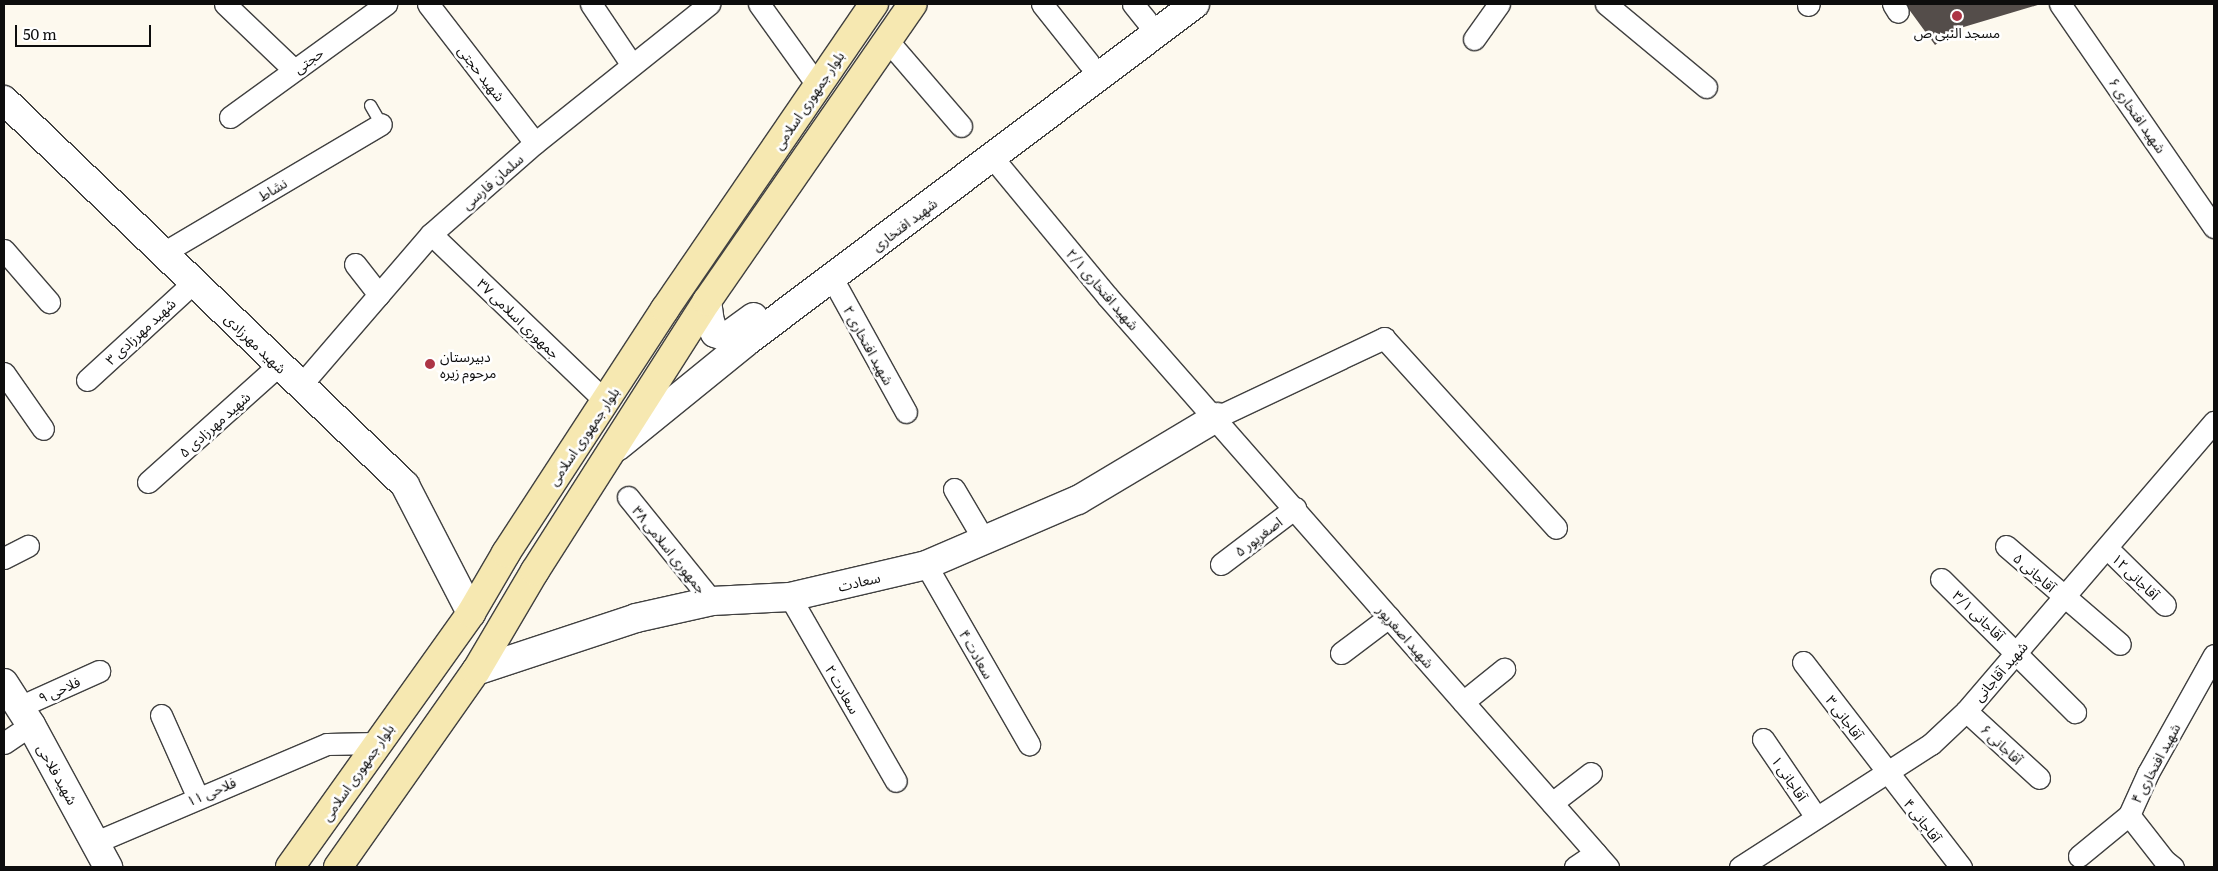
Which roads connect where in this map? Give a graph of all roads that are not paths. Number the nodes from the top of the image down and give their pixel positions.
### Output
1 (225, 4) edge
2 (386, 4) edge
3 (428, 4) edge
4 (591, 4) edge
5 (710, 4) edge
6 (759, 4) edge
7 (874, 4) edge
8 (914, 4) edge
9 (1042, 4) edge
10 (1168, 4) edge
11 (1195, 4) edge
12 (1499, 4) edge
13 (1606, 4) edge
14 (2060, 4) edge
15 (1140, 12) edge
16 (1474, 39) dead end
17 (888, 41) junction
18 (1089, 63) junction
19 (632, 66) junction
20 (294, 70) junction
21 (818, 86) junction
22 (1706, 88) dead end
23 (4, 100) edge
24 (370, 105) dead end
25 (230, 117) dead end
26 (381, 124) joint
27 (960, 126) dead end
28 (535, 143) junction
29 (992, 158) junction
30 (2214, 227) edge
31 (431, 234) junction
32 (4, 250) edge
33 (163, 253) junction
34 (355, 264) dead end
35 (832, 278) junction
36 (193, 283) junction
37 (379, 295) junction
38 (707, 301) junction
39 (49, 302) dead end
40 (745, 334) junction
41 (279, 365) junction
42 (4, 373) edge
43 (87, 380) dead end
44 (301, 385) junction
45 (606, 402) junction
46 (906, 412) dead end
47 (1217, 417) junction
48 (2214, 422) edge
49 (43, 429) dead end
50 (616, 448) junction
51 (148, 482) dead end
52 (954, 489) dead end
53 (545, 493) junction
54 (628, 497) dead end
55 (1295, 508) junction
56 (572, 516) junction
57 (1556, 528) dead end
58 (984, 540) junction
59 (28, 546) dead end
60 (2006, 546) dead end
61 (2107, 548) junction
62 (506, 553) junction
63 (4, 558) edge
64 (1221, 564) dead end
65 (926, 565) junction
66 (535, 571) junction
67 (1942, 579) dead end
68 (790, 597) junction
69 (2064, 597) junction
70 (712, 601) junction
71 (2165, 605) dead end
72 (471, 613) junction
73 (1390, 617) junction
74 (2120, 644) dead end
75 (2018, 652) junction
76 (1341, 653) dead end
77 (2214, 655) edge
78 (1803, 662) dead end
79 (1504, 669) dead end
80 (99, 671) dead end
81 (476, 671) junction
82 (4, 684) edge
83 (1463, 702) junction
84 (1966, 711) junction
85 (2075, 712) dead end
86 (161, 715) dead end
87 (25, 716) junction
88 (1763, 739) dead end
89 (377, 742) junction
90 (4, 743) edge
91 (1029, 744) dead end
92 (1886, 772) junction
93 (1591, 773) dead end
94 (2038, 778) dead end
95 (896, 781) dead end
96 (197, 796) junction
97 (1552, 803) junction
98 (2129, 814) junction
99 (1816, 818) junction
100 (96, 842) junction
101 (2079, 856) dead end
102 (1602, 860) edge
103 (108, 867) edge
104 (290, 867) edge
105 (338, 867) edge
106 (1575, 867) edge
107 (1740, 867) edge
108 (1961, 867) edge
109 (2173, 867) edge

1 - 20 street
2 - 20 street, حجتی
3 - 28 street, شهید حجتی
4 - 19 street
5 - 19 street, سلمان فارسی
6 - 21 street
7 - 21 main road, بلوار جمهوری اسلامی
8 - 17 main road
9 - 18 street
10 - 15 street
11 - 29 street, شهید افتخاری
12 - 16 street
13 - 22 street
14 - 30 street, شهید افتخاری ۶
15 - 18 street
17 - 27 street
17 - 38 main road
18 - 40 street
19 - 28 street, سلمان فارسی
20 - 25 street, حجتی
21 - 45 main road, بلوار جمهوری اسلامی
23 - 33 street, شهید مهرزادی
24 - 26 lane
26 - 33 street, نشاط
28 - 31 street, سلمان فارسی
29 - 35 street, شهید افتخاری
29 - 47 street, شهید افتخاری ۲/۱
31 - 37 street, سلمان فارسی
31 - 45 street, جمهوری اسلامی ۳۷
32 - 39 street
33 - 36 street, شهید مهرزادی
34 - 37 street
35 - 40 street, شهید افتخاری
35 - 46 street, شهید افتخاری ۲
36 - 41 street, شهید مهرزادی
36 - 43 street, شهید مهرزادی ۳
37 - 44 street, سلمان فارسی
38 - 40 street
38 - 50 main road
40 - 50 street, شهید افتخاری
41 - 44 street, شهید مهرزادی
41 - 51 street, شهید مهرزادی ۵
42 - 49 street
44 - 72 street, شهید مهرزادی
45 - 53 main road, بلوار جمهوری اسلامی
47 - 55 street, شهید اصغرپور
47 - 57 street
47 - 58 street, سعادت
48 - 61 street, شهید آقاجانی
50 - 56 main road
52 - 58 street
53 - 56 main road
53 - 62 main road, بلوار جمهوری اسلامی
54 - 70 street, جمهوری اسلامی ۳۸
55 - 64 street, اصغرپور ۵
55 - 73 street, شهید اصغرپور
56 - 66 main road
58 - 65 street, سعادت
59 - 63 street
60 - 69 street, آقاجانی ۵
61 - 69 street, شهید آقاجانی
61 - 71 street, آقاجانی ۱۲
62 - 66 main road
62 - 72 main road, بلوار جمهوری اسلامی
65 - 68 street, سعادت
65 - 91 street, سعادت ۴
66 - 81 main road
67 - 75 street, آقاجانی ۳/۱
68 - 70 street, سعادت
68 - 95 street, سعادت ۲
69 - 74 street, آقاجانی ۵
69 - 75 street, شهید آقاجانی
70 - 81 street, سعادت
72 - 89 main road, بلوار جمهوری اسلامی
73 - 76 street
73 - 83 street, شهید اصغرپور
75 - 84 street, شهید آقاجانی
75 - 85 street, آقاجانی ۳/۱
77 - 98 street, شهید افتخاری ۴
78 - 92 street, آقاجانی ۳
79 - 83 street
80 - 87 street, فلاحی ۹
81 - 105 main road
82 - 87 street, شهید فلاحی
83 - 97 street, شهید اصغرپور
84 - 92 street, شهید آقاجانی
84 - 94 street, آقاجانی ۶
86 - 96 street
87 - 90 street, فلاحی ۹
87 - 100 street, شهید فلاحی
88 - 99 street, آقاجانی ۱
89 - 96 street, فلاحی ۱۱
89 - 104 main road, بلوار جمهوری اسلامی
92 - 99 street, شهید آقاجانی
92 - 108 street, آقاجانی ۴
93 - 97 street
96 - 100 street, فلاحی ۱۱
97 - 102 street, شهید اصغرپور
98 - 101 street, شهید افتخاری ۴
98 - 109 street
99 - 107 street, شهید آقاجانی
100 - 103 street, شهید فلاحی
102 - 106 street

